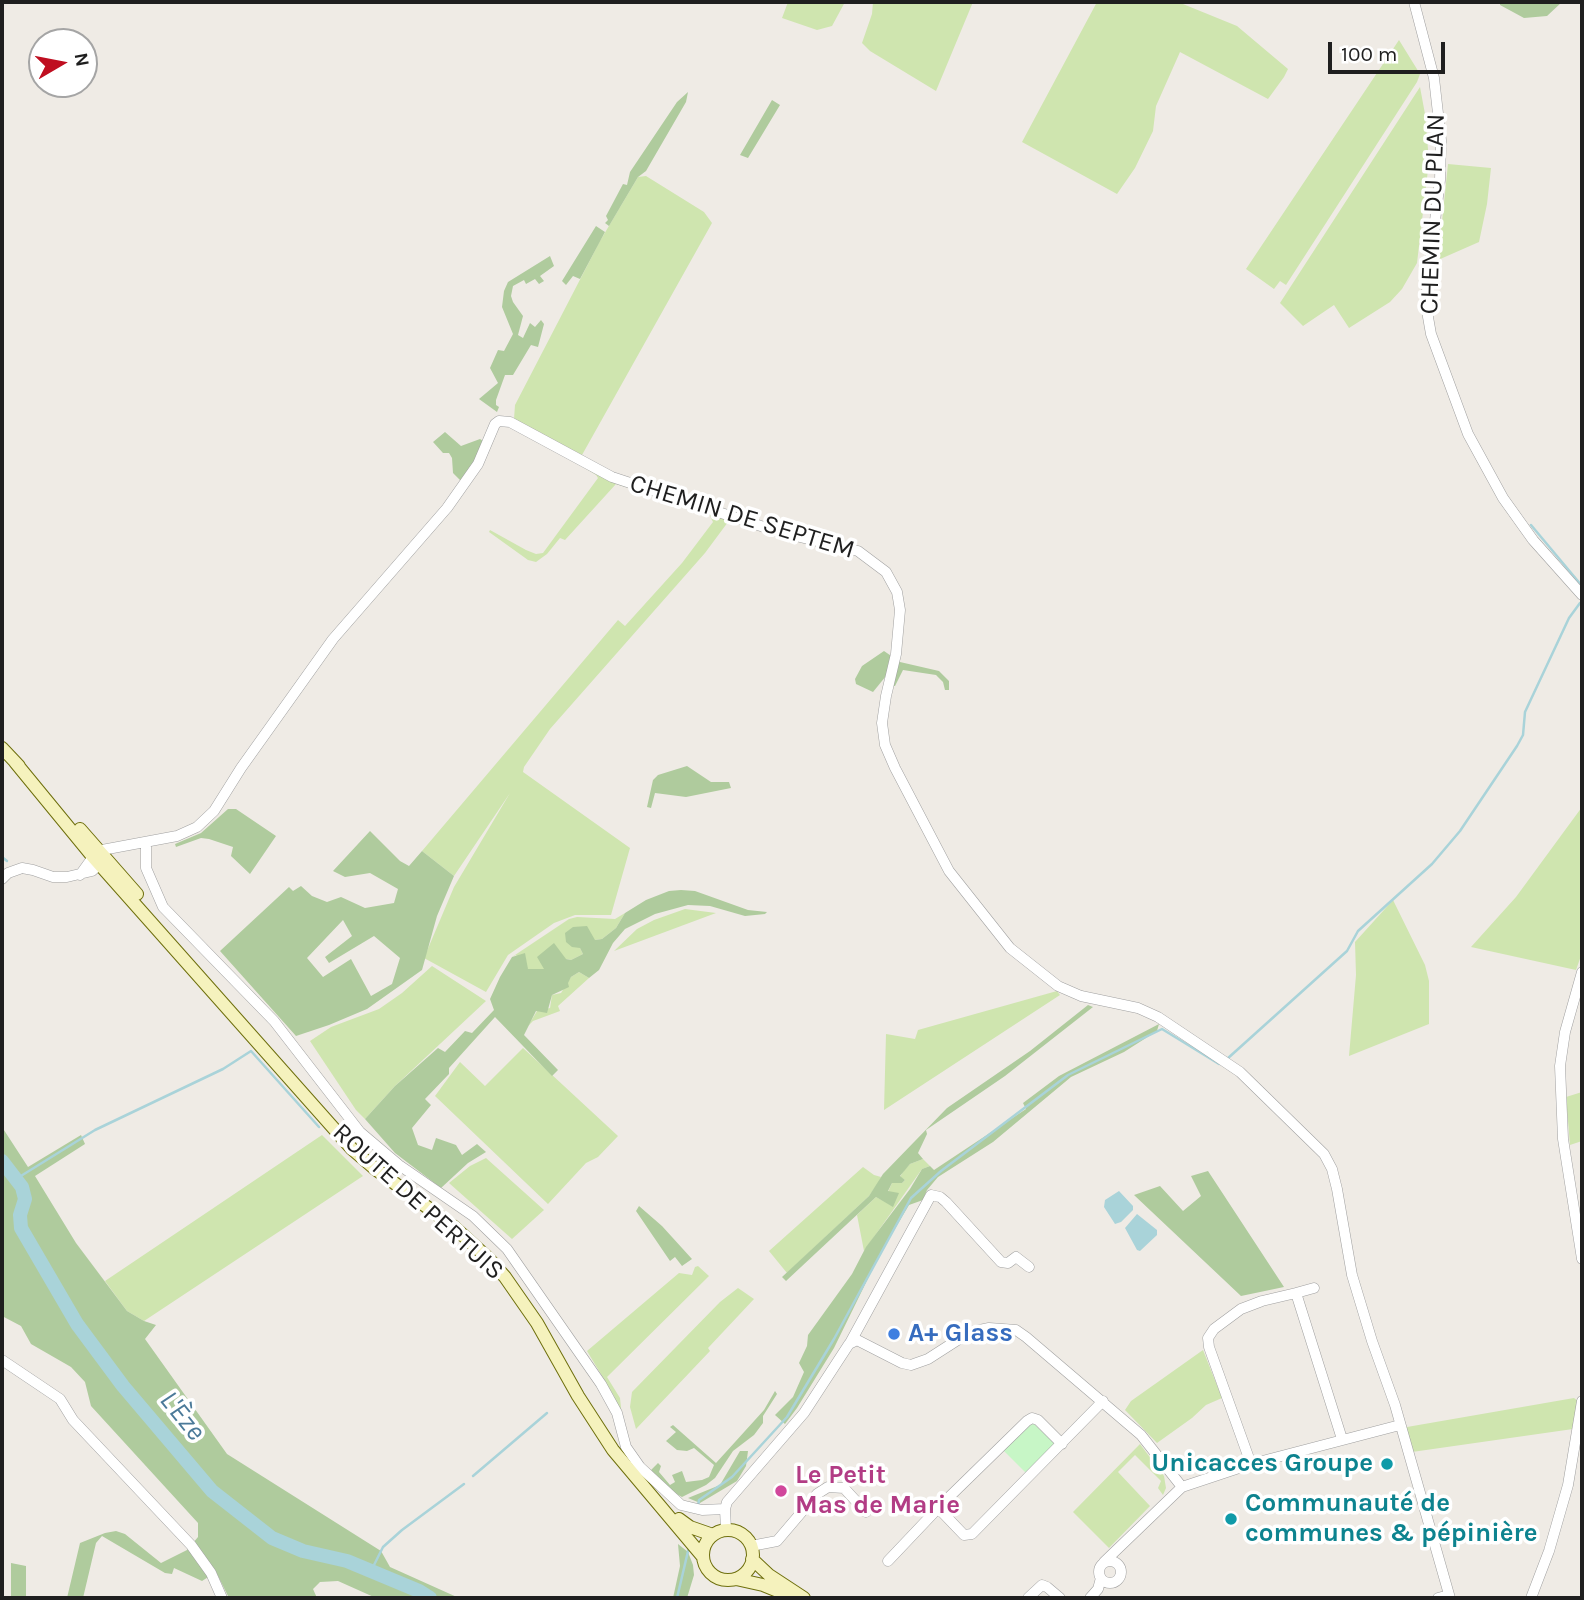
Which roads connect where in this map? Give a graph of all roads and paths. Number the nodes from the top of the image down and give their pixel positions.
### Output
1 (1414, 2) edge
2 (1582, 595) edge
3 (2, 748) edge
4 (146, 843) junction
5 (98, 857) junction
6 (2, 879) edge
7 (1582, 972) edge
8 (1582, 1259) edge
9 (1029, 1267) dead end
10 (1314, 1288) dead end
11 (1296, 1293) junction
12 (849, 1344) junction
13 (2, 1360) edge
14 (1103, 1401) junction
15 (1582, 1401) edge
16 (1400, 1424) junction
17 (1342, 1439) junction
18 (1062, 1444) junction
19 (1251, 1464) junction
20 (1182, 1487) junction
21 (940, 1505) junction
22 (663, 1507) junction
23 (725, 1509) junction
24 (866, 1512) dead end
25 (726, 1530) junction
26 (713, 1535) junction
27 (751, 1552) junction
28 (703, 1557) junction
29 (888, 1561) dead end
30 (1104, 1562) junction
31 (1101, 1578) junction
32 (736, 1579) junction
33 (1449, 1597) edge
34 (222, 1598) edge
35 (797, 1598) edge
36 (804, 1598) edge
37 (1028, 1598) edge
38 (1060, 1598) edge
39 (1090, 1598) edge
40 (1438, 1598) edge
41 (1531, 1598) edge

1 - 2 street, CHEMIN DU PLAN
3 - 5 main road, ROUTE DE PERTUIS
4 - 5 street, CHEMIN DE SEPTEM
4 - 16 street, CHEMIN DE SEPTEM
4 - 23 street
5 - 6 street
5 - 22 main road, ROUTE DE PERTUIS
7 - 8 street
9 - 12 street
10 - 11 street
11 - 17 street
11 - 19 street
12 - 14 street
12 - 23 street
13 - 34 street
14 - 18 street
14 - 20 street
15 - 41 street
16 - 17 street
16 - 33 street, CHEMIN DE SEPTEM
17 - 19 street
18 - 21 street
18 - 21 street
19 - 20 street
20 - 30 street
21 - 29 street
22 - 26 main road, ROUTE DE PERTUIS
22 - 28 main road, ROUTE DE PERTUIS
23 - 25 street
24 - 27 street
25 - 26 main road
25 - 27 main road
26 - 28 main road
27 - 32 main road
27 - 36 main road
28 - 32 main road
30 - 31 street
30 - 31 street
31 - 39 street
32 - 35 main road
33 - 40 street
37 - 38 street

